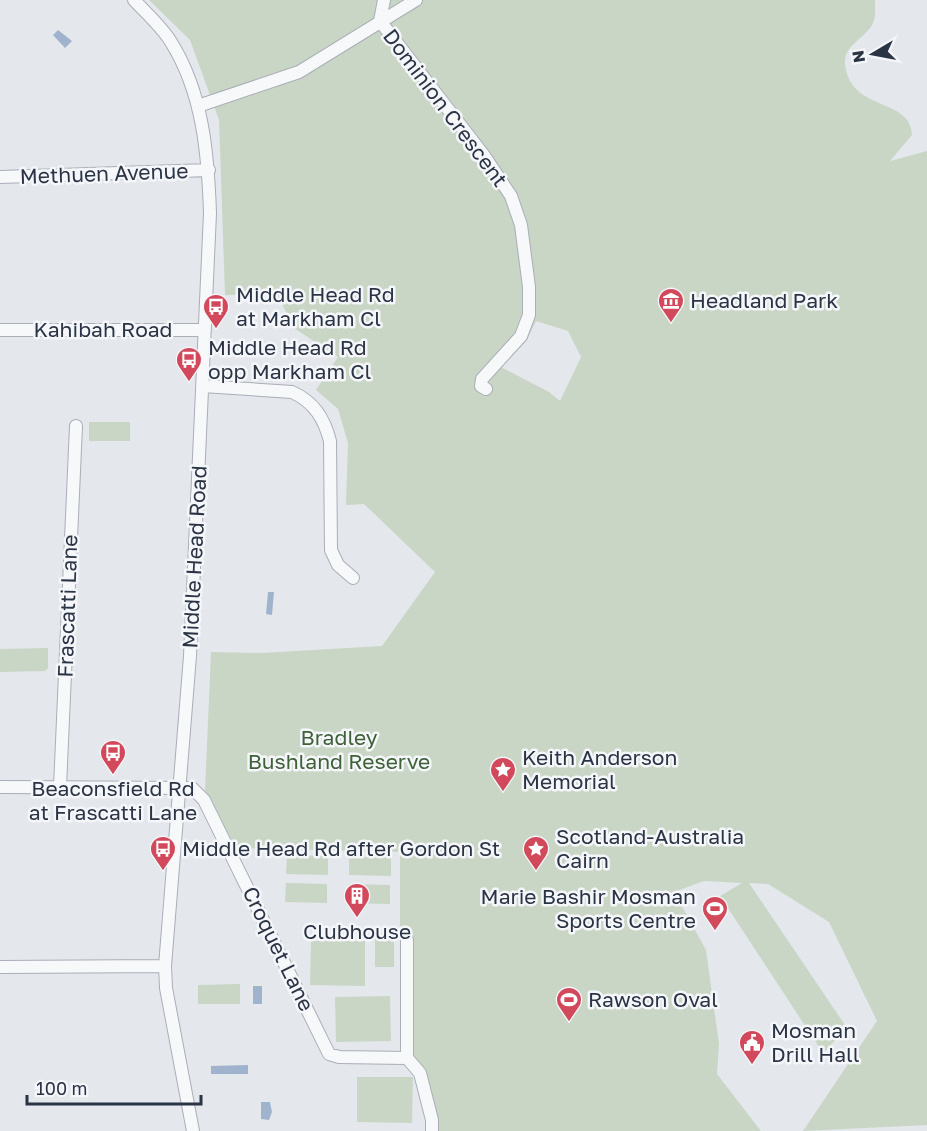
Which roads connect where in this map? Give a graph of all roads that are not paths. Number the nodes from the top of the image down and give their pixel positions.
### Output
1 (134, 0) edge
2 (384, 0) edge
3 (416, 0) edge
4 (380, 21) junction
5 (198, 106) junction
6 (208, 170) junction
7 (0, 177) edge
8 (0, 330) edge
9 (205, 330) junction
10 (203, 386) junction
11 (486, 389) dead end
12 (76, 426) dead end
13 (353, 578) dead end
14 (180, 786) junction
15 (0, 787) edge
16 (60, 787) junction
17 (407, 940) dead end
18 (165, 966) junction
19 (0, 968) edge
20 (407, 1058) junction
21 (194, 1131) edge
22 (432, 1131) edge

1 - 5 street, Middle Head Road
2 - 4 street
3 - 4 street
4 - 5 street
4 - 11 street, Dominion Crescent
5 - 6 street, Middle Head Road
6 - 7 street, Methuen Avenue
6 - 9 street, Middle Head Road
8 - 9 street, Kahibah Road
9 - 10 street, Middle Head Road
10 - 13 street
10 - 14 street, Middle Head Road
12 - 16 street, Frascatti Lane
14 - 16 street
14 - 18 street, Middle Head Road
14 - 20 street, Croquet Lane
15 - 16 street
17 - 20 street
18 - 19 street
18 - 21 street, Middle Head Road
20 - 22 street

